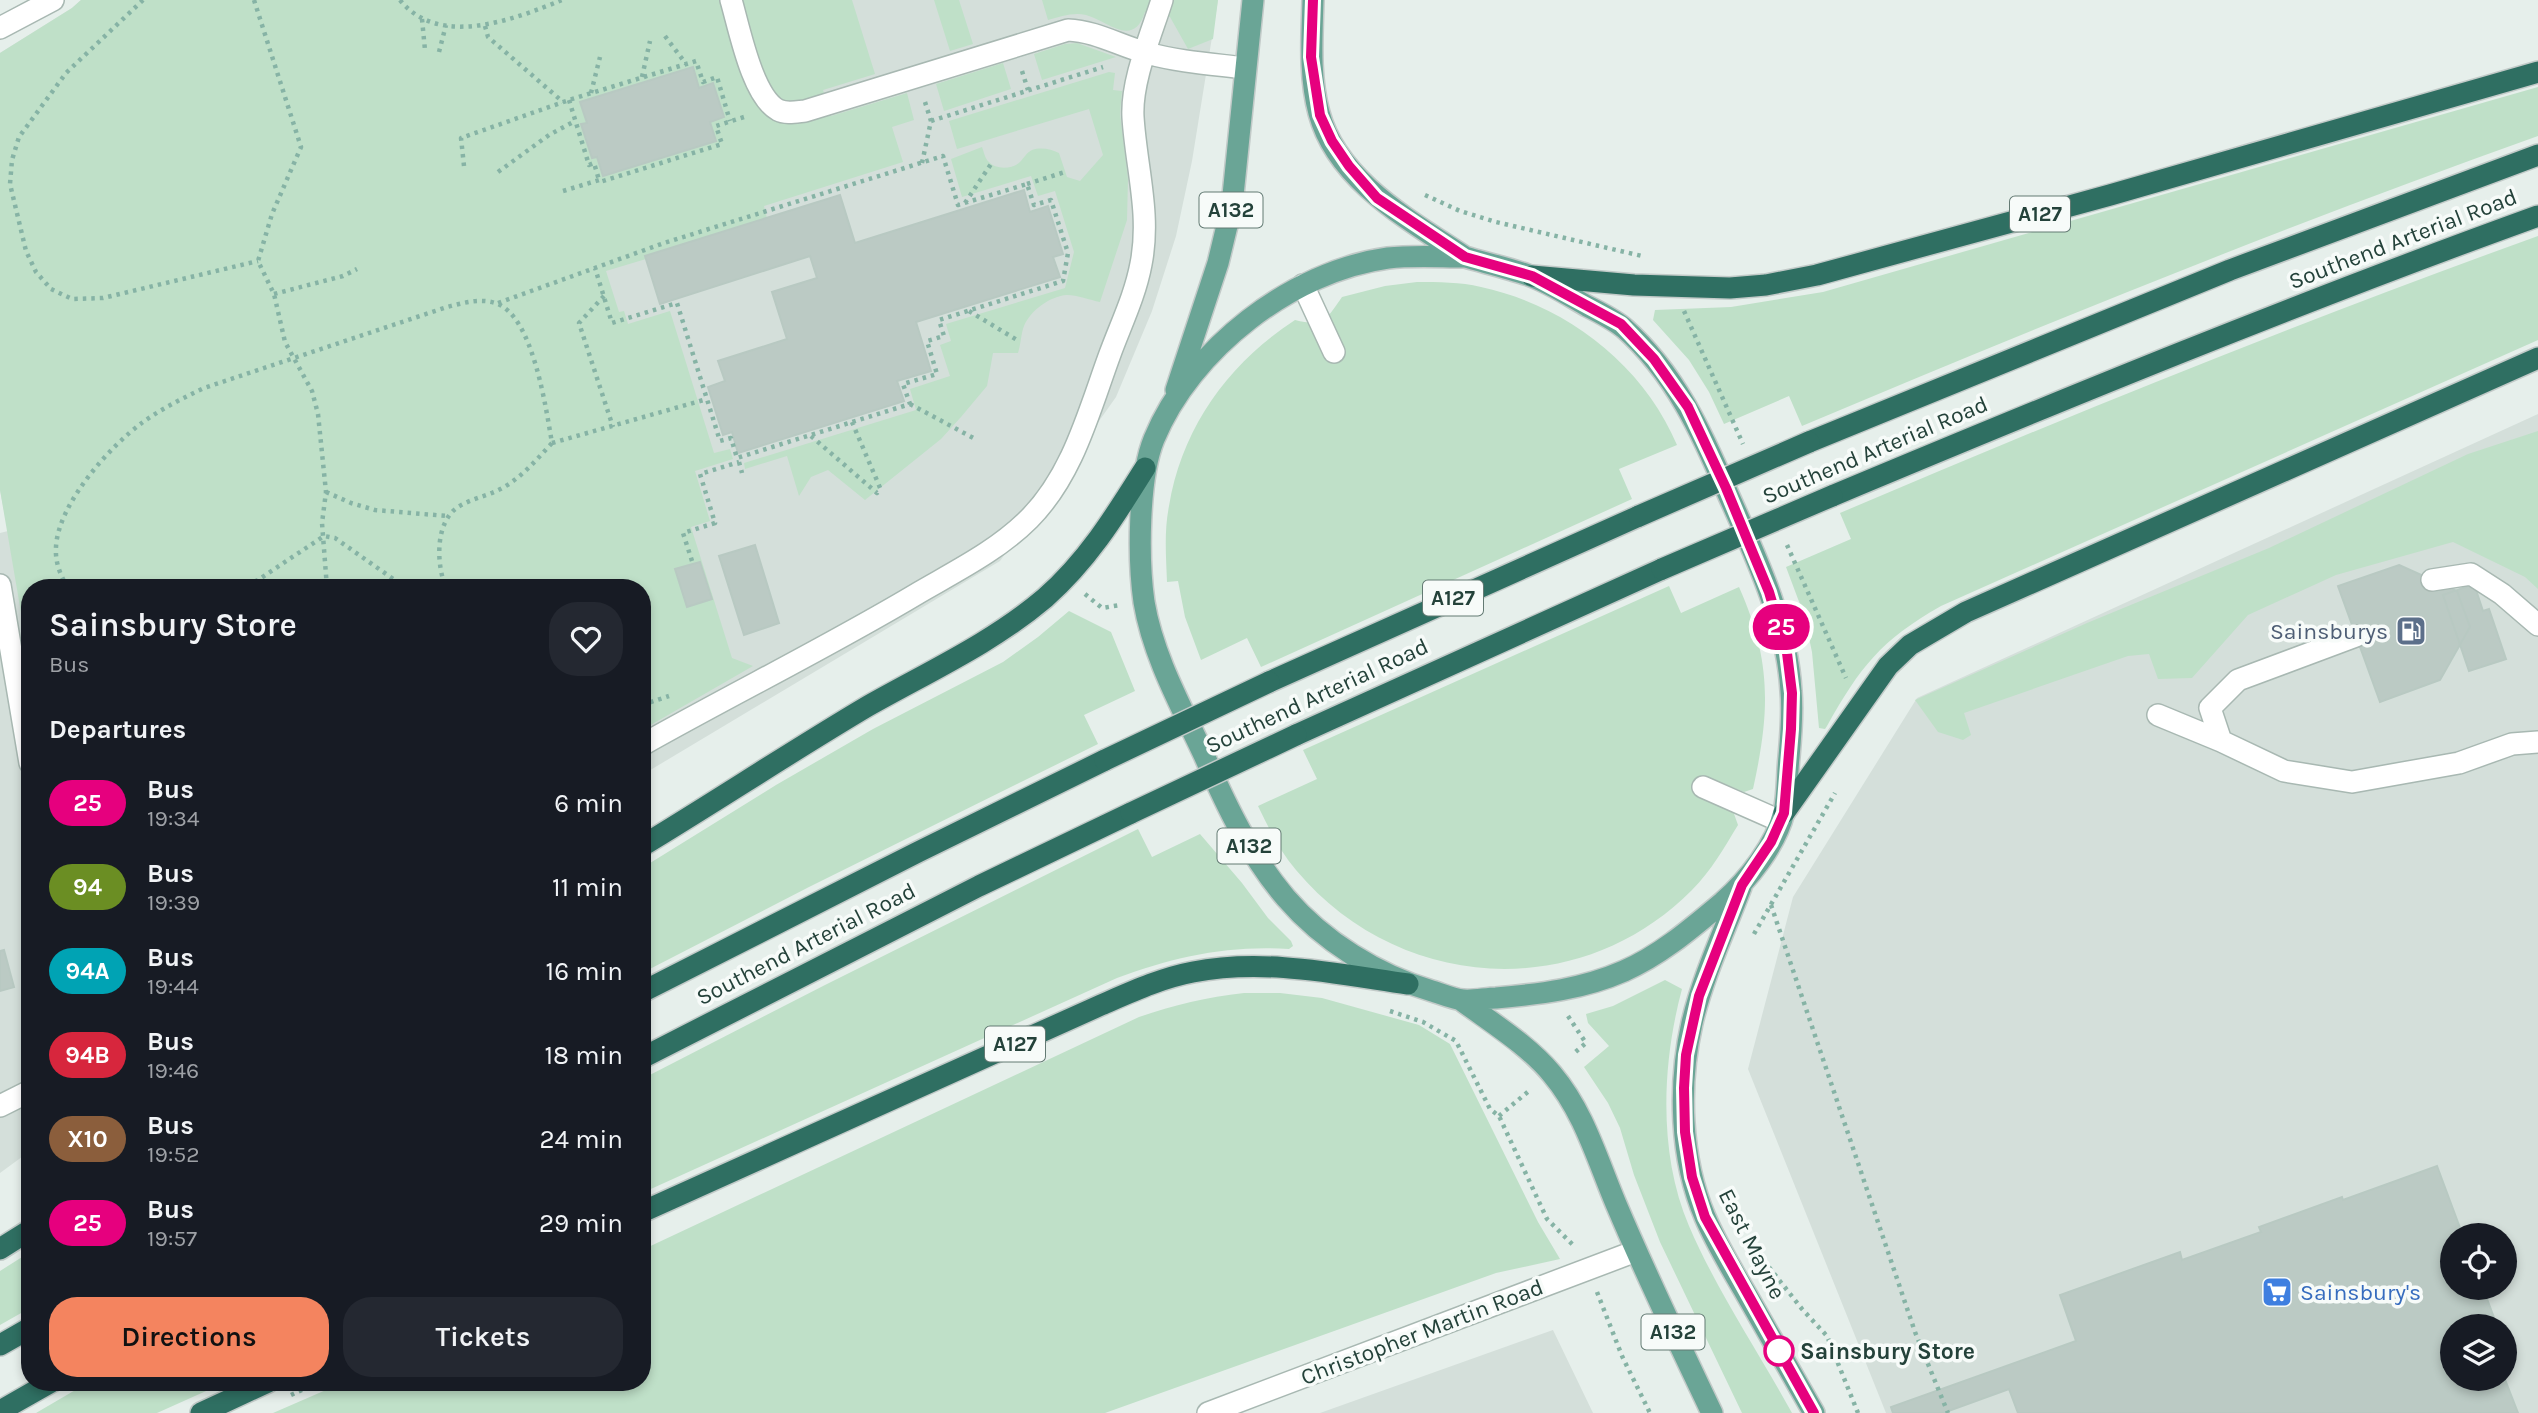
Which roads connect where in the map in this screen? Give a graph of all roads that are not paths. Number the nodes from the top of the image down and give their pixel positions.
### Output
1 (53, 0) edge
2 (731, 0) edge
3 (1162, 0) edge
4 (1253, 0) edge
5 (1313, 0) edge
6 (0, 28) edge
7 (1146, 53) junction
8 (1245, 68) junction
9 (2538, 72) edge
10 (2538, 155) edge
11 (2538, 216) edge
12 (1465, 257) junction
13 (1532, 276) junction
14 (1303, 285) junction
15 (1334, 352) dead end
16 (2538, 358) edge
17 (1168, 412) junction
18 (1145, 468) junction
19 (2432, 580) dead end
20 (0, 585) edge
21 (2538, 625) edge
22 (2356, 636) dead end
23 (21, 710) edge
24 (2158, 715) dead end
25 (651, 740) edge
26 (2221, 741) junction
27 (2538, 741) edge
28 (1703, 788) dead end
29 (1782, 817) junction
30 (651, 840) edge
31 (1742, 885) junction
32 (1408, 984) junction
33 (651, 987) edge
34 (1461, 1000) junction
35 (651, 1053) edge
36 (21, 1096) edge
37 (0, 1106) edge
38 (651, 1209) edge
39 (21, 1236) edge
40 (0, 1249) edge
41 (1636, 1251) junction
42 (21, 1333) edge
43 (0, 1345) edge
44 (35, 1391) edge
45 (249, 1391) edge
46 (0, 1411) edge
47 (201, 1413) edge
48 (1208, 1413) edge
49 (1712, 1413) edge
50 (1814, 1413) edge

1 - 6 street
2 - 7 street
3 - 7 street
4 - 8 main road, A132
5 - 12 main road, A132
7 - 8 street
7 - 25 street
8 - 17 main road, A132
9 - 13 highway, A127
10 - 33 highway, Southend Arterial Road / A127, bridge
11 - 35 highway, Southend Arterial Road / A127, bridge
12 - 13 main road, A132
12 - 14 main road, A132
13 - 29 main road, A132
14 - 15 street
14 - 17 main road, A132
16 - 29 highway
17 - 18 main road, A132
18 - 30 highway
18 - 32 main road, A132
19 - 21 street
20 - 23 street
22 - 26 street
24 - 26 street
26 - 27 street
28 - 29 street
29 - 31 main road, A132
31 - 34 main road, A132
31 - 50 main road, East Mayne / A132
32 - 34 main road, A132
32 - 38 highway, A127
34 - 41 main road, A132
36 - 37 street
39 - 40 highway
41 - 48 street, Christopher Martin Road
41 - 49 main road, A132
42 - 43 highway
44 - 46 highway
45 - 47 highway

